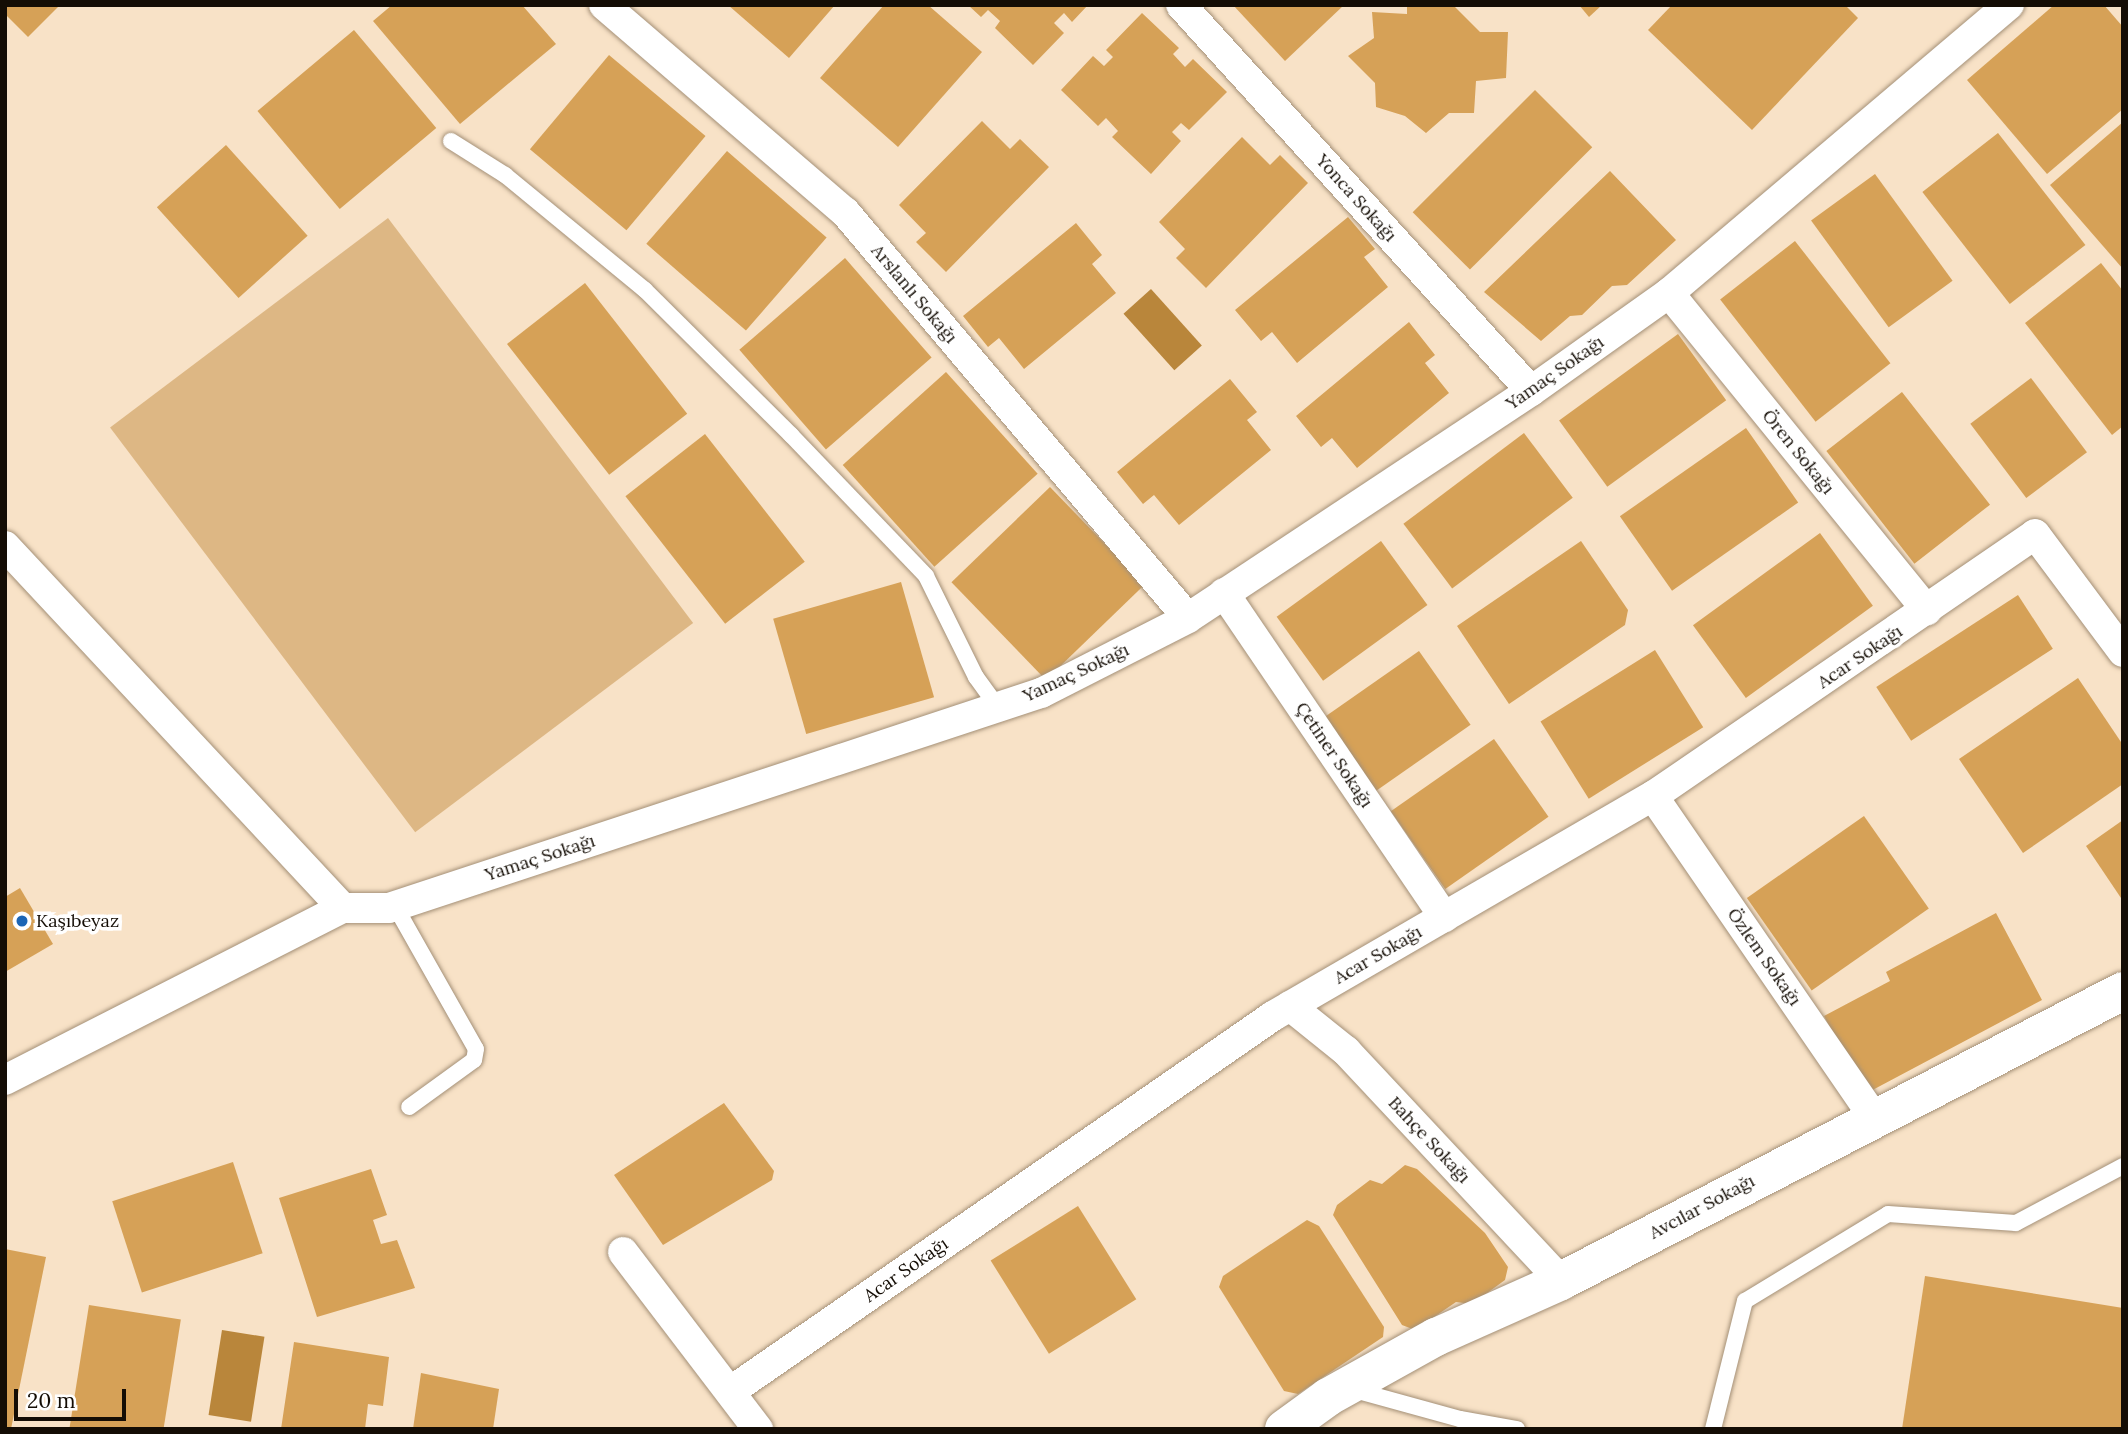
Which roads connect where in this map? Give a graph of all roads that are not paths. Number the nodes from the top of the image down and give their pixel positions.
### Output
1 (604, 5) edge
2 (1181, 5) edge
3 (2009, 5) edge
4 (451, 141) dead end
5 (1669, 293) junction
6 (1531, 391) junction
7 (5, 546) edge
8 (1224, 593) junction
9 (1927, 611) junction
10 (1188, 618) junction
11 (2123, 652) edge
12 (998, 707) junction
13 (1653, 796) junction
14 (395, 906) junction
15 (343, 908) junction
16 (1444, 917) junction
17 (2123, 991) edge
18 (1290, 1006) junction
19 (5, 1080) edge
20 (409, 1107) dead end
21 (1874, 1118) junction
22 (2123, 1166) edge
23 (623, 1252) dead end
24 (1560, 1281) junction
25 (1345, 1388) junction
26 (731, 1391) junction
27 (758, 1429) edge
28 (1284, 1429) edge
29 (1517, 1429) edge
30 (1713, 1429) edge

1 - 10 street, Arslanlı Sokağı
2 - 6 street, Yonca Sokağı
3 - 5 street, Yamaç Sokağı
4 - 12 lane
5 - 6 street, Yamaç Sokağı
5 - 9 street, Ören Sokağı
6 - 8 street, Yamaç Sokağı
7 - 15 street
8 - 10 street, Yamaç Sokağı
8 - 16 street, Çetiner Sokağı
9 - 11 street, Acar Sokağı
9 - 13 street, Acar Sokağı
10 - 12 street, Yamaç Sokağı
12 - 14 street, Yamaç Sokağı
13 - 16 street, Acar Sokağı
13 - 21 street, Özlem Sokağı
14 - 15 street, Yamaç Sokağı
14 - 20 lane
15 - 19 street, Yamaç Sokağı
16 - 18 street, Acar Sokağı
17 - 21 main road, Avcılar Sokağı
18 - 24 street, Bahçe Sokağı
18 - 26 street, Acar Sokağı
21 - 24 main road, Avcılar Sokağı
22 - 30 lane
23 - 26 street
24 - 25 main road, Avcılar Sokağı
25 - 28 main road, Avcılar Sokağı
25 - 29 lane
26 - 27 street

